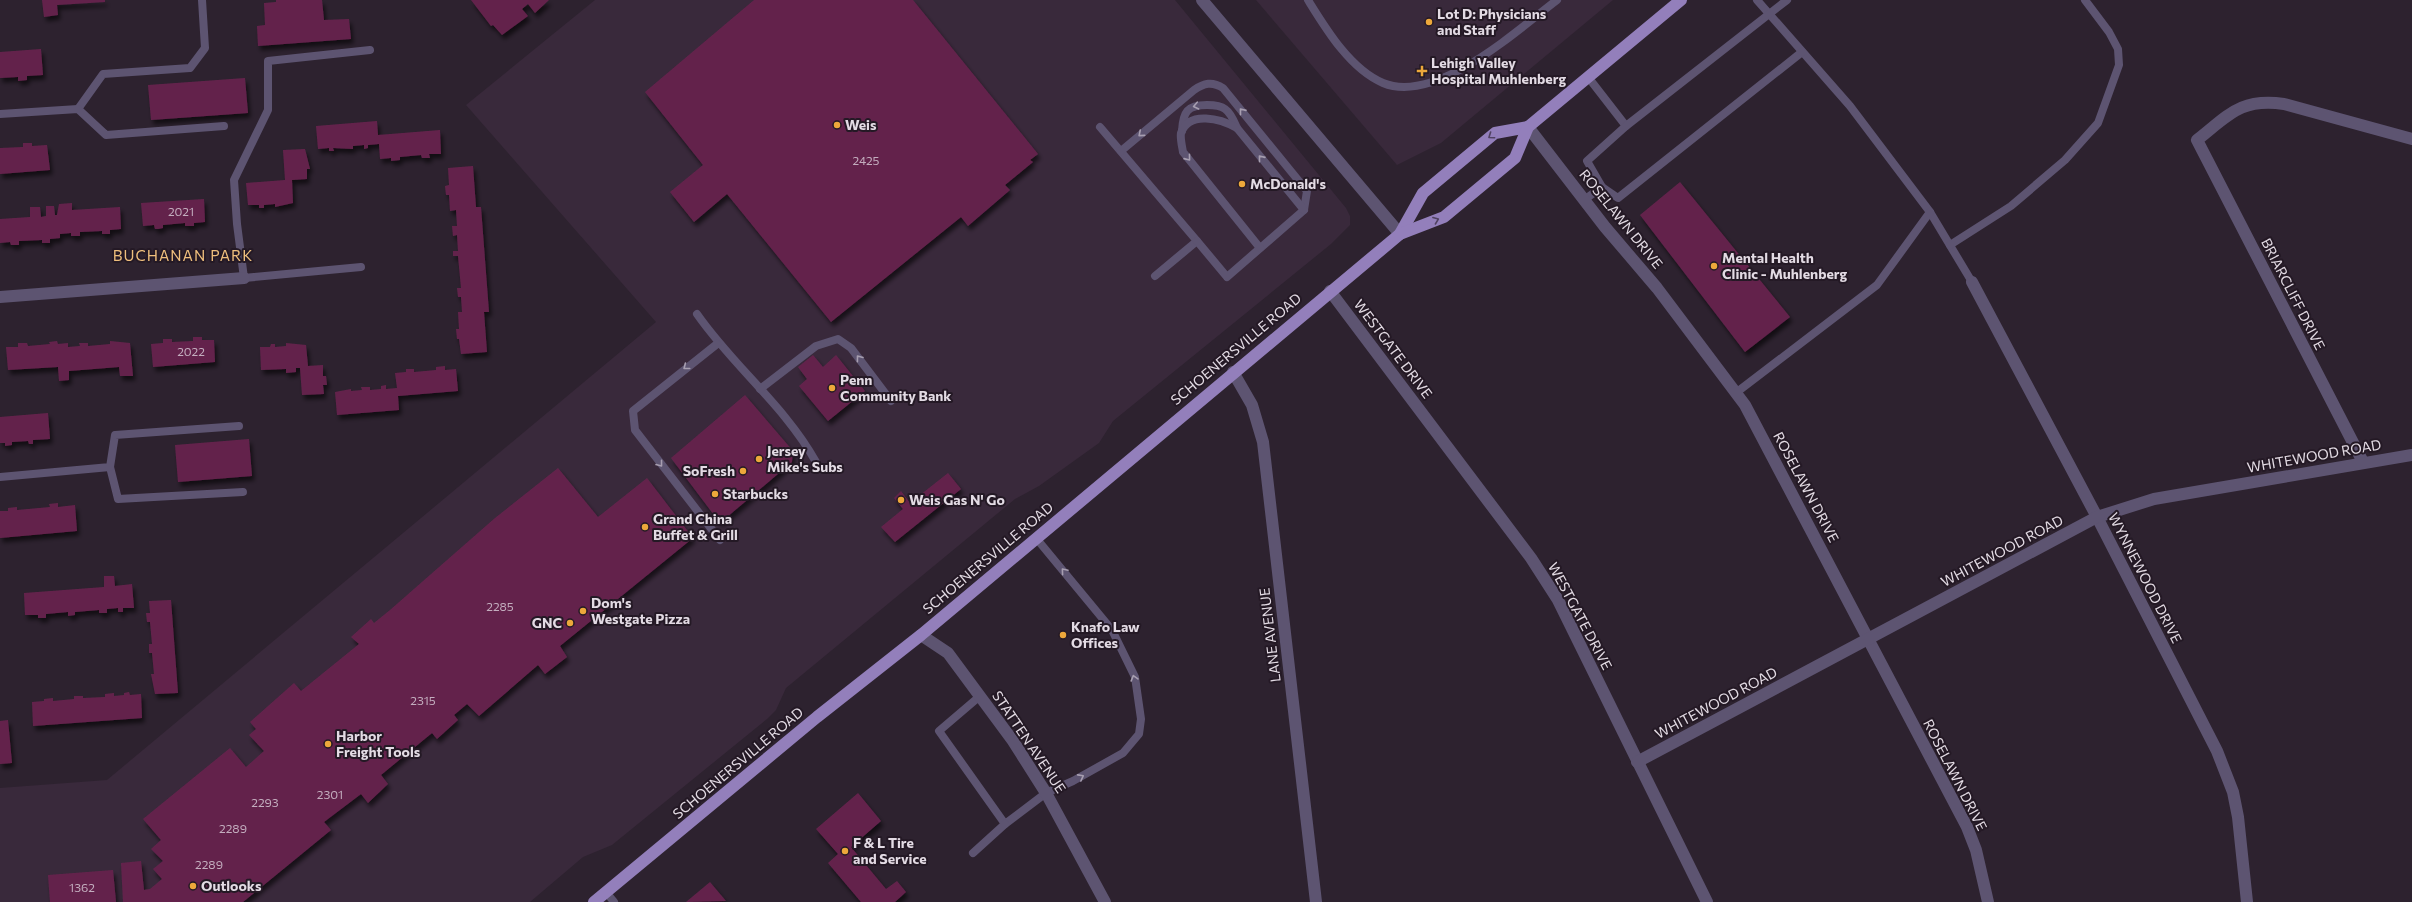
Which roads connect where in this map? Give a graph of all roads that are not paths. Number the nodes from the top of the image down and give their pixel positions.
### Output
1 (202, 0) edge
2 (1202, 0) edge
3 (1308, 0) edge
4 (1557, 0) edge
5 (1681, 0) edge
6 (1757, 0) edge
7 (1787, 0) edge
8 (2085, 0) edge
9 (1769, 14) junction
10 (370, 50) dead end
11 (1802, 52) junction
12 (1588, 77) junction
13 (78, 109) junction
14 (0, 114) edge
15 (224, 126) dead end
16 (1626, 126) junction
17 (1100, 127) dead end
18 (1528, 127) junction
19 (1236, 128) junction
20 (1182, 133) junction
21 (2412, 139) edge
22 (1120, 151) junction
23 (1602, 187) junction
24 (1584, 200) junction
25 (1304, 210) junction
26 (1930, 212) junction
27 (1400, 234) junction
28 (1197, 241) junction
29 (1950, 245) junction
30 (1260, 248) junction
31 (361, 267) dead end
32 (1155, 276) dead end
33 (244, 278) junction
34 (1972, 282) joint
35 (1330, 291) junction
36 (0, 297) edge
37 (697, 314) dead end
38 (717, 344) junction
39 (1233, 372) junction
40 (760, 389) junction
41 (1737, 392) junction
42 (891, 401) dead end
43 (239, 426) dead end
44 (2412, 455) edge
45 (816, 462) dead end
46 (2363, 462) junction
47 (110, 467) junction
48 (0, 477) edge
49 (243, 492) dead end
50 (2098, 517) junction
51 (1036, 538) junction
52 (720, 540) dead end
53 (921, 635) junction
54 (1869, 640) junction
55 (980, 696) junction
56 (1637, 762) junction
57 (1046, 793) junction
58 (1005, 824) junction
59 (973, 853) dead end
60 (606, 892) junction
61 (594, 902) edge
62 (614, 902) edge
63 (1105, 902) edge
64 (1316, 902) edge
65 (1706, 902) edge
66 (1988, 902) edge
67 (2247, 902) edge

1 - 13 lane
2 - 27 street
3 - 4 lane
5 - 12 main road, SCHOENERSVILLE ROAD
6 - 9 lane
7 - 9 lane
8 - 29 lane
9 - 11 lane
9 - 16 lane
10 - 33 lane
11 - 23 lane
11 - 26 lane
12 - 16 lane
12 - 18 main road, SCHOENERSVILLE ROAD
13 - 14 lane
13 - 15 lane
16 - 23 lane
17 - 22 lane
18 - 24 street, ROSELAWN DRIVE
27 -> 18 main road, SCHOENERSVILLE ROAD
18 -> 27 main road, SCHOENERSVILLE ROAD
19 - 20 lane
19 -> 20 lane
25 -> 19 lane
20 -> 30 lane
21 - 46 street, BRIARCLIFF DRIVE
25 -> 22 lane
22 - 28 lane
23 - 24 lane
24 - 41 street, ROSELAWN DRIVE
25 - 30 lane
26 - 29 lane
26 - 41 lane
27 - 35 main road, SCHOENERSVILLE ROAD
28 - 30 lane
28 - 32 lane
29 - 34 lane
31 - 33 lane
33 - 36 street
34 - 50 street, WYNNEWOOD DRIVE
35 - 39 main road, SCHOENERSVILLE ROAD
35 - 56 street, WESTGATE DRIVE
37 - 38 lane
38 - 40 lane
38 -> 52 lane
39 - 51 main road, SCHOENERSVILLE ROAD
39 - 64 street, LANE AVENUE
42 -> 40 lane
40 - 45 lane
41 - 54 street, ROSELAWN DRIVE
43 - 47 lane
44 - 46 street, WHITEWOOD ROAD
46 - 50 street, WHITEWOOD ROAD
47 - 48 lane
47 - 49 lane
50 - 54 street, WHITEWOOD ROAD
50 - 67 street, WYNNEWOOD DRIVE
51 - 53 main road, SCHOENERSVILLE ROAD
57 -> 51 lane
53 - 55 street, STATTEN AVENUE
53 - 60 main road, SCHOENERSVILLE ROAD
54 - 56 street, WHITEWOOD ROAD
54 - 66 street, ROSELAWN DRIVE
55 - 57 street, STATTEN AVENUE
55 - 58 lane
56 - 65 street, WESTGATE DRIVE
57 - 58 lane
57 - 63 street, STATTEN AVENUE
58 - 59 lane
60 - 61 main road, SCHOENERSVILLE ROAD
60 - 62 lane

